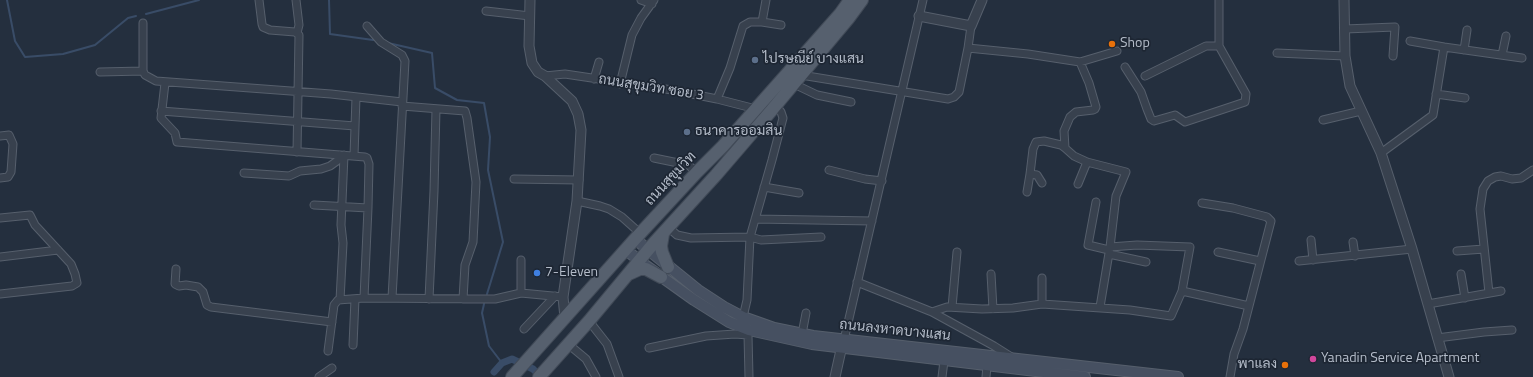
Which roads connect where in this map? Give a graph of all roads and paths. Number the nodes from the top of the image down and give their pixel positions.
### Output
1 (259, 0) edge
2 (296, 0) edge
3 (530, 0) edge
4 (641, 0) edge
5 (766, 0) edge
6 (850, 0) edge
7 (862, 0) edge
8 (923, 0) edge
9 (982, 0) edge
10 (1219, 0) edge
11 (1344, 0) edge
12 (653, 2) edge
13 (486, 11) dead end
14 (530, 16) junction
15 (919, 16) junction
16 (762, 22) junction
17 (143, 23) dead end
18 (781, 25) dead end
19 (367, 26) dead end
20 (971, 26) junction
21 (1345, 29) junction
22 (1467, 30) dead end
23 (297, 33) junction
24 (1506, 36) dead end
25 (1410, 41) dead end
26 (1218, 46) junction
27 (1444, 47) junction
28 (968, 48) junction
29 (1117, 50) dead end
30 (1464, 50) junction
31 (1277, 53) dead end
32 (1502, 55) junction
33 (1345, 56) junction
34 (1393, 56) dead end
35 (1522, 58) dead end
36 (599, 62) dead end
37 (1080, 62) junction
38 (1125, 67) dead end
39 (144, 71) junction
40 (100, 72) dead end
41 (545, 76) junction
42 (1145, 76) dead end
43 (594, 79) junction
44 (798, 80) junction
45 (165, 83) junction
46 (620, 84) junction
47 (299, 92) junction
48 (902, 92) junction
49 (1436, 94) junction
50 (356, 97) junction
51 (1465, 98) dead end
52 (717, 99) junction
53 (851, 102) dead end
54 (402, 104) junction
55 (776, 106) junction
56 (436, 109) junction
57 (756, 109) junction
58 (161, 111) junction
59 (1361, 111) junction
60 (298, 120) junction
61 (1323, 120) dead end
62 (355, 126) junction
63 (0, 136) edge
64 (1065, 148) junction
65 (297, 152) junction
66 (1381, 153) junction
67 (342, 155) junction
68 (354, 156) junction
69 (654, 158) dead end
70 (1087, 162) junction
71 (829, 170) dead end
72 (1533, 170) edge
73 (697, 172) junction
74 (244, 173) dead end
75 (1030, 174) junction
76 (0, 178) edge
77 (514, 179) dead end
78 (579, 180) junction
79 (882, 181) junction
80 (1042, 183) dead end
81 (1078, 184) dead end
82 (764, 187) junction
83 (1027, 192) dead end
84 (799, 193) dead end
85 (577, 202) junction
86 (1096, 202) dead end
87 (1202, 204) dead end
88 (314, 205) dead end
89 (342, 206) junction
90 (368, 208) junction
91 (0, 218) edge
92 (755, 219) junction
93 (872, 222) junction
94 (666, 231) junction
95 (638, 236) junction
96 (750, 237) junction
97 (821, 237) dead end
98 (1311, 240) dead end
99 (1353, 242) dead end
100 (1412, 249) junction
101 (1484, 249) junction
102 (58, 250) junction
103 (626, 250) junction
104 (1109, 250) junction
105 (648, 251) junction
106 (1458, 251) dead end
107 (957, 252) dead end
108 (1218, 252) dead end
109 (1355, 256) junction
110 (0, 257) edge
111 (521, 260) dead end
112 (639, 260) junction
113 (1313, 260) junction
114 (1260, 261) junction
115 (1299, 261) dead end
116 (1146, 262) dead end
117 (176, 269) dead end
118 (665, 272) junction
119 (991, 274) dead end
120 (1461, 274) dead end
121 (627, 276) junction
122 (1042, 278) dead end
123 (857, 282) junction
124 (1182, 291) junction
125 (1501, 291) dead end
126 (521, 293) junction
127 (1489, 293) junction
128 (0, 294) edge
129 (559, 296) junction
130 (364, 298) junction
131 (392, 298) junction
132 (1465, 298) junction
133 (355, 299) junction
134 (463, 299) junction
135 (340, 300) junction
136 (429, 300) junction
137 (1042, 304) junction
138 (1428, 304) junction
139 (1249, 306) junction
140 (952, 307) junction
141 (1100, 307) junction
142 (993, 309) junction
143 (932, 312) junction
144 (806, 313) dead end
145 (565, 318) junction
146 (743, 318) junction
147 (589, 321) junction
148 (332, 322) junction
149 (524, 329) dead end
150 (1512, 330) dead end
151 (748, 332) junction
152 (802, 334) junction
153 (1437, 338) junction
154 (568, 344) junction
155 (843, 344) junction
156 (353, 345) dead end
157 (649, 348) dead end
158 (328, 351) dead end
159 (1015, 359) junction
160 (944, 361) junction
161 (987, 366) junction
162 (332, 368) dead end
163 (513, 376) edge
164 (1063, 376) edge
165 (319, 377) edge
166 (539, 377) edge
167 (596, 377) edge
168 (618, 377) edge
169 (749, 377) edge
170 (835, 377) edge
171 (942, 377) edge
172 (986, 377) edge
173 (1085, 377) edge
174 (1178, 377) edge
175 (1230, 377) edge
176 (1449, 377) edge

1 - 23 street
2 - 23 street
3 - 14 street
4 - 12 street
5 - 16 street
6 - 57 main road, ถนนสุขุมวิท
7 - 44 main road
8 - 15 street
9 - 20 street
10 - 26 street
11 - 21 street
12 - 46 street
13 - 14 street
14 - 41 street
15 - 20 street
15 - 48 street
16 - 18 street
16 - 52 street
17 - 39 street
19 - 54 street
20 - 28 street
21 - 33 street
21 - 34 street
22 - 30 street
23 - 47 street
24 - 32 street
25 - 27 street
26 - 38 street
26 - 42 street
27 - 30 street
27 - 49 street
28 - 37 street
28 - 48 street
29 - 37 street
30 - 32 street
31 - 33 street
32 - 35 street
33 - 59 street
36 - 43 street
37 - 64 street
39 - 40 street
39 - 45 street
41 - 43 street, ถนนสุขุมวิท ซอย 3
41 - 78 street
43 - 46 street, ถนนสุขุมวิท ซอย 3
44 - 48 street
44 - 53 street
44 - 55 main road
45 - 47 street
45 - 58 street
46 - 52 street, ถนนสุขุมวิท ซอย 3
47 - 50 street
47 - 60 street
48 - 79 street
49 - 51 street
49 - 66 street
50 - 54 street
50 - 62 street
52 - 57 street, ถนนสุขุมวิท ซอย 3
54 - 56 street
54 - 131 street
55 - 82 street
55 - 94 main road
56 - 134 street
56 - 136 street
57 - 73 main road, ถนนสุขุมวิท
58 - 60 street
58 - 65 street
59 - 61 street
59 - 66 street
60 - 62 street
60 - 65 street
62 - 68 street
63 - 76 street
64 - 70 street
64 - 75 street
65 - 67 street
66 - 100 street
67 - 68 street
67 - 74 street
67 - 89 street
68 - 90 street
69 - 73 street
70 - 81 street
70 - 104 street
71 - 79 street
72 - 101 street
73 - 95 main road, ถนนสุขุมวิท
75 - 80 street
75 - 83 street
77 - 78 street
78 - 85 street
79 - 93 street
82 - 84 street
82 - 92 street
85 - 95 street
85 - 129 street
86 - 104 street
87 - 114 street
88 - 89 street
89 - 90 street
89 - 135 street
90 - 130 street
91 - 102 street
92 - 93 street
92 - 96 street
93 - 123 street
94 - 96 street
94 - 105 main road
94 - 118 main road
95 - 103 main road, ถนนสุขุมวิท
95 - 105 main road, ถนนลงหาดบางแสน
96 - 97 street
96 - 146 street
98 - 113 street
99 - 109 street
100 - 109 street
100 - 138 street
101 - 106 street
101 - 127 street
102 - 110 street
102 - 128 street
103 - 112 main road, ถนนลงหาดบางแสน
103 - 145 main road, ถนนสุขุมวิท
104 - 116 street
104 - 124 street
104 - 141 street
105 - 112 main road
105 - 118 main road, ถนนลงหาดบางแสน
107 - 140 street
108 - 114 street
109 - 113 street
111 - 126 street
112 - 118 main road, ถนนลงหาดบางแสน
112 - 121 main road
113 - 115 street
114 - 139 street
117 - 148 street
118 - 121 main road
118 - 146 main road, ถนนลงหาดบางแสน
118 - 151 main road, ถนนลงหาดบางแสน
119 - 142 street
120 - 132 street
121 - 147 main road
122 - 137 street
123 - 143 street
123 - 155 street
124 - 139 street
124 - 141 street
125 - 127 street
126 - 129 street
126 - 134 street
127 - 132 street
129 - 145 street
129 - 149 street
130 - 131 street
130 - 133 street
131 - 136 street
132 - 138 street
133 - 135 street
133 - 156 street
134 - 136 street
135 - 148 street
137 - 141 street
137 - 142 street
138 - 153 street
139 - 175 street
140 - 142 street
140 - 143 street
143 - 159 street
144 - 152 street
145 - 163 main road, ถนนสุขุมวิท
146 - 152 main road, ถนนลงหาดบางแสน
147 - 154 main road
147 - 168 street
148 - 158 street
150 - 153 street
151 - 155 main road, ถนนลงหาดบางแสน
151 - 157 street
151 - 169 street
152 - 155 main road, ถนนลงหาดบางแสน
153 - 176 street
154 - 166 main road
154 - 167 street
155 - 159 main road, ถนนลงหาดบางแสน
155 - 160 main road, ถนนลงหาดบางแสน
155 - 170 street
159 - 174 main road, ถนนลงหาดบางแสน
160 - 161 main road, ถนนลงหาดบางแสน
160 - 171 street
161 - 164 main road, ถนนลงหาดบางแสน
161 - 172 street
162 - 165 street
164 - 173 main road, ถนนลงหาดบางแสน

